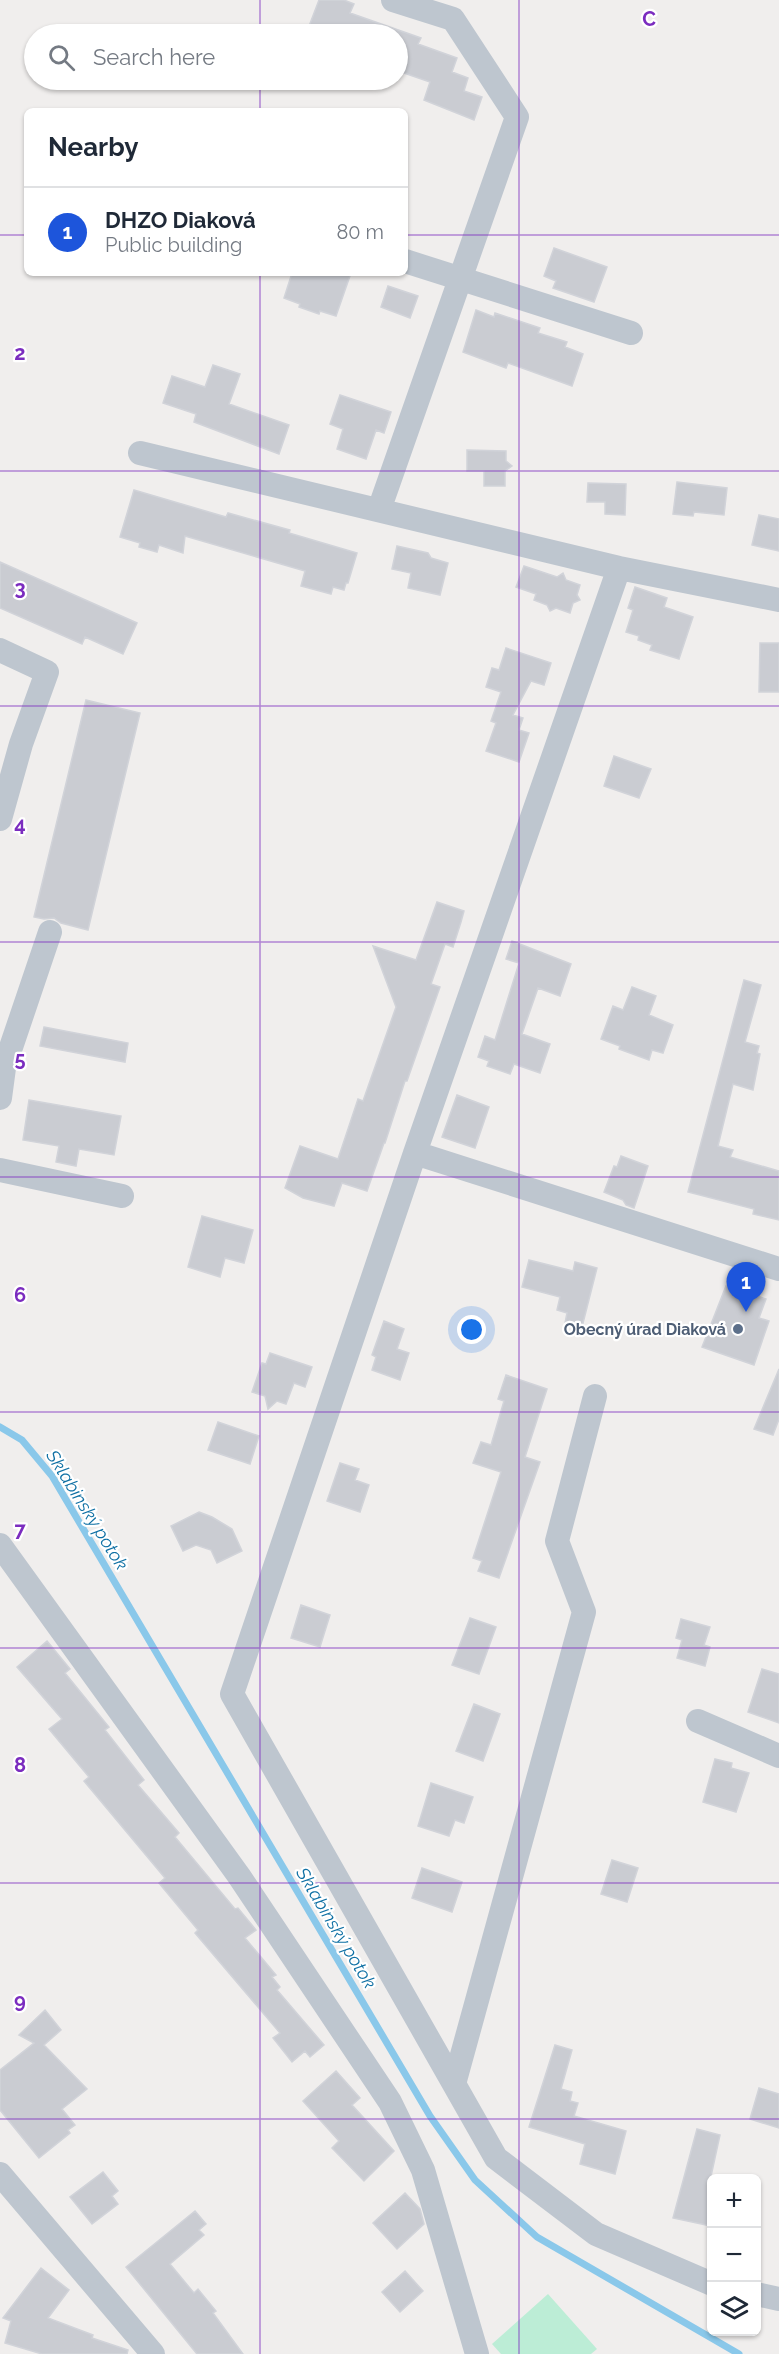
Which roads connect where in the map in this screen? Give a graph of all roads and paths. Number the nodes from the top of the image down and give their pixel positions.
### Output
1 (393, 0) edge
2 (408, 262) edge
3 (460, 280) junction
4 (631, 333) dead end
5 (140, 453) dead end
6 (379, 510) junction
7 (619, 568) junction
8 (779, 600) edge
9 (0, 650) edge
10 (0, 819) edge
11 (50, 932) dead end
12 (0, 1098) edge
13 (416, 1153) junction
14 (0, 1170) edge
15 (122, 1196) dead end
16 (779, 1269) edge
17 (595, 1396) dead end
18 (0, 1545) edge
19 (698, 1721) dead end
20 (779, 1756) edge
21 (454, 2084) junction
22 (0, 2174) edge
23 (707, 2282) edge
24 (761, 2295) edge
25 (779, 2299) edge
26 (153, 2354) edge
27 (477, 2354) edge

1 - 3 street
2 - 3 street
3 - 4 street
3 - 6 street
5 - 6 street
6 - 7 street
7 - 8 street
7 - 13 street
9 - 10 street
11 - 12 street
13 - 16 street
13 - 21 street
14 - 15 street
17 - 21 street
18 - 27 street
19 - 20 street
21 - 23 street
22 - 26 street
24 - 25 street

